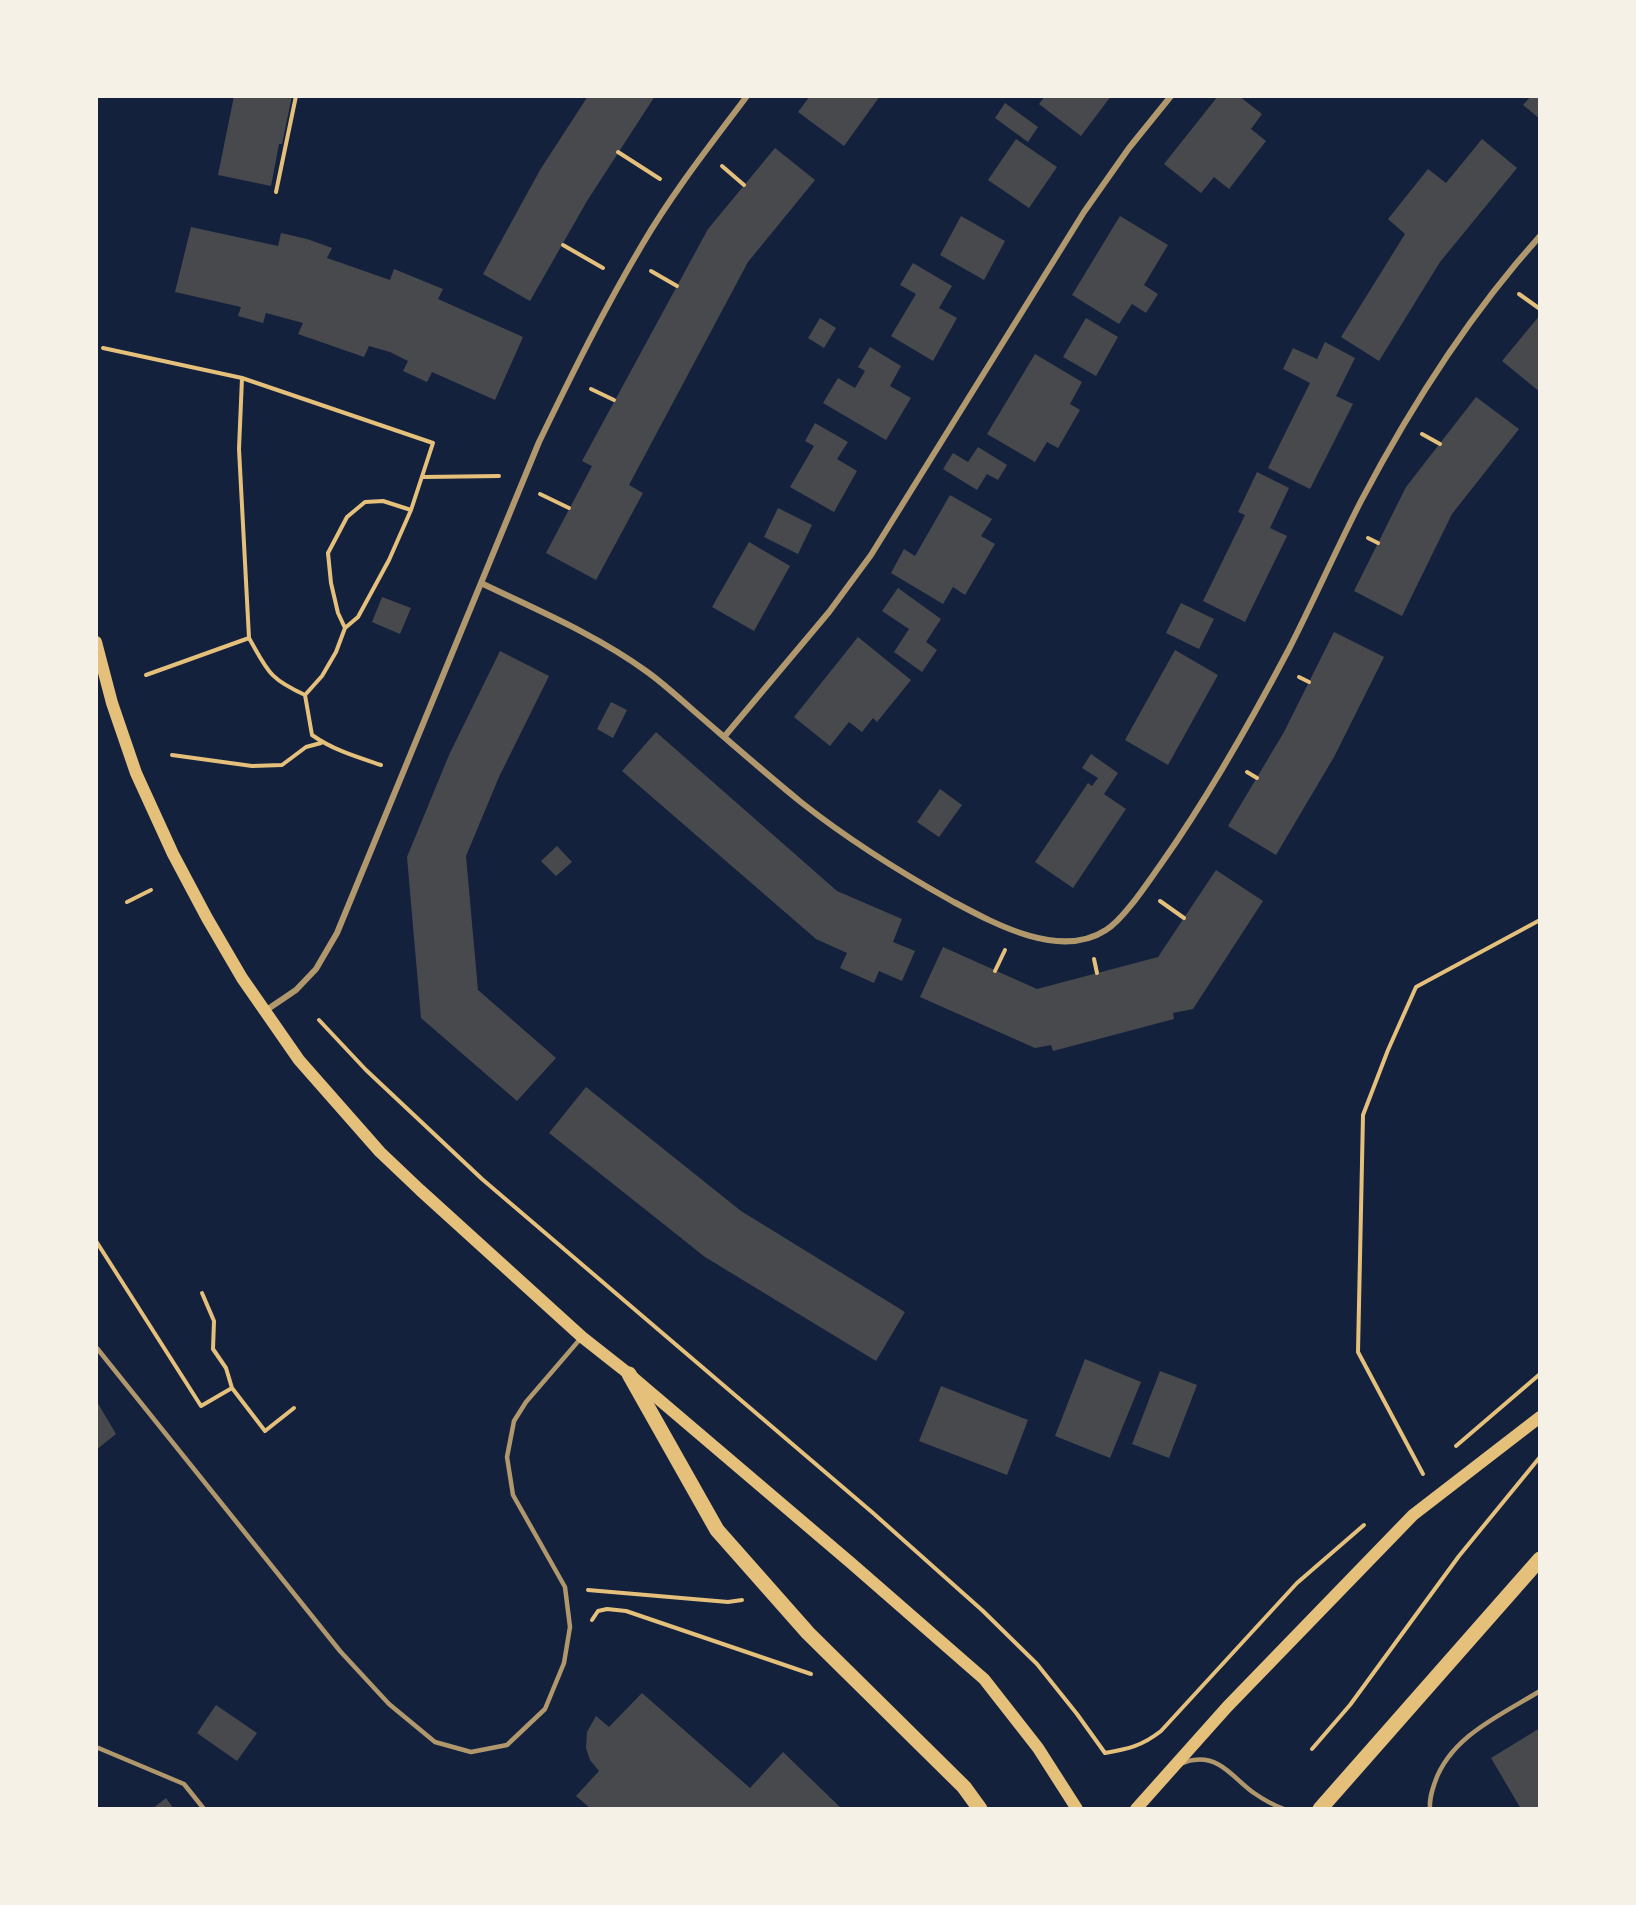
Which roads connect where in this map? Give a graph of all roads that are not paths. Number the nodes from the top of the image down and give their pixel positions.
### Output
1 (747, 96) edge
2 (1171, 96) edge
3 (1540, 236) edge
4 (481, 583) junction
5 (96, 642) edge
6 (724, 737) junction
7 (264, 1012) junction
8 (582, 1337) junction
9 (96, 1347) edge
10 (629, 1374) junction
11 (1540, 1417) edge
12 (1540, 1559) edge
13 (1540, 1691) edge
14 (96, 1748) edge
15 (1172, 1767) junction
16 (204, 1809) edge
17 (980, 1809) edge
18 (1077, 1809) edge
19 (1136, 1809) edge
20 (1284, 1809) edge
21 (1320, 1809) edge
22 (1430, 1809) edge

1 - 4 street
2 - 6 street
3 - 6 street
4 - 6 street
4 - 7 street
5 - 7 main road
7 - 8 main road
8 - 9 lane
8 - 10 main road
10 - 17 main road
10 - 18 main road
11 - 15 main road
12 - 21 main road
13 - 22 lane
14 - 16 lane
15 - 19 main road
15 - 20 lane

